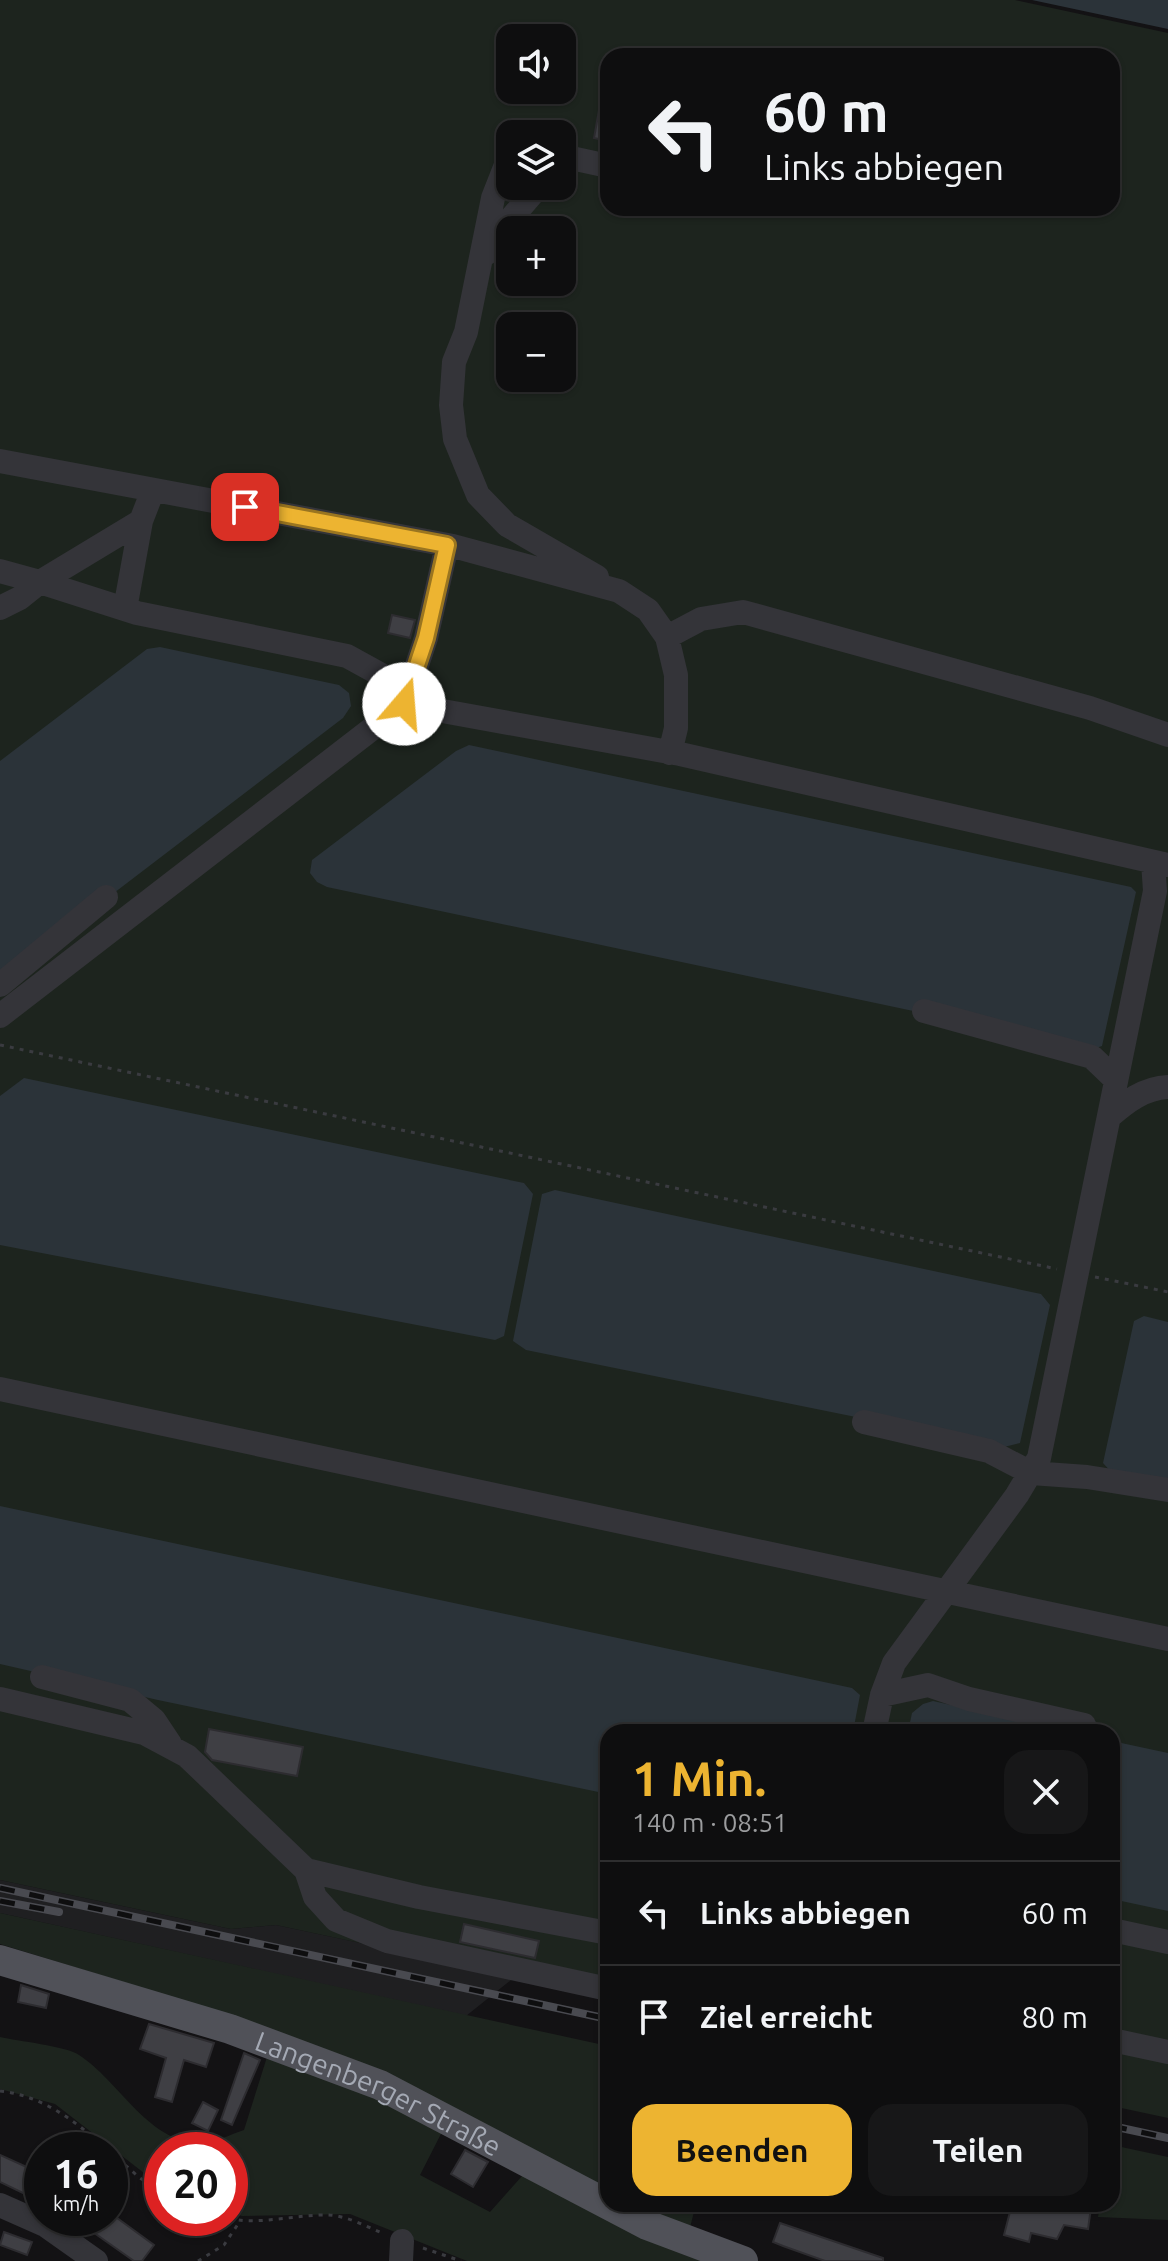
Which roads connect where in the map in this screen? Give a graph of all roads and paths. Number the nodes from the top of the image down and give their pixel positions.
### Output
1 (576, 159) edge
2 (600, 164) edge
3 (496, 190) edge
4 (527, 200) edge
5 (479, 269) junction
6 (0, 461) edge
7 (153, 490) junction
8 (141, 521) junction
9 (447, 545) junction
10 (0, 571) edge
11 (40, 582) junction
12 (619, 591) junction
13 (0, 608) edge
14 (125, 609) junction
15 (667, 637) junction
16 (404, 704) junction
17 (1168, 735) edge
18 (670, 753) junction
19 (1160, 863) edge
20 (106, 897) dead end
21 (0, 985) edge
22 (924, 1011) dead end
23 (0, 1016) edge
24 (0, 1045) edge
25 (1116, 1080) junction
26 (1168, 1087) edge
27 (1109, 1117) junction
28 (1076, 1273) junction
29 (1168, 1292) edge
30 (0, 1389) edge
31 (864, 1422) dead end
32 (1031, 1473) junction
33 (1168, 1490) edge
34 (946, 1591) junction
35 (1168, 1639) edge
36 (42, 1677) dead end
37 (882, 1695) junction
38 (0, 1699) edge
39 (876, 1724) edge
40 (1080, 1724) edge
41 (174, 1749) junction
42 (306, 1870) junction
43 (600, 1931) edge
44 (1120, 1932) edge
45 (1168, 1942) edge
46 (0, 1960) edge
47 (600, 1987) edge
48 (1120, 2042) edge
49 (1168, 2052) edge
50 (0, 2091) edge
51 (87, 2132) edge
52 (128, 2168) edge
53 (144, 2181) edge
54 (600, 2200) edge
55 (0, 2205) edge
56 (623, 2212) edge
57 (248, 2220) edge
58 (230, 2236) edge
59 (402, 2251) edge
60 (96, 2261) edge
61 (198, 2261) edge
62 (461, 2261) edge
63 (743, 2261) edge

1 - 2 street
3 - 5 street
4 - 5 street
5 - 12 street
6 - 7 street
7 - 8 street
7 - 9 street
8 - 11 street
8 - 14 street
9 - 12 street
9 - 16 street
10 - 11 street
11 - 13 street
11 - 14 street
12 - 15 street
14 - 16 street
15 - 17 street
15 - 18 street
16 - 18 street
16 - 23 street
18 - 19 street
19 - 25 street
20 - 21 street
22 - 25 street
24 - 28 path
25 - 27 street
26 - 27 street
27 - 28 street
28 - 29 path
28 - 32 street
30 - 34 street
31 - 32 street
32 - 33 street
32 - 34 street
34 - 35 street
34 - 37 street
36 - 41 street
37 - 39 street
37 - 40 street
38 - 41 street
41 - 42 street
42 - 43 street
42 - 47 street
44 - 45 street
46 - 54 main road, Langenberger Straße
48 - 49 street
50 - 51 path
52 - 53 path
55 - 60 street
56 - 63 main road, Langenberger Straße
57 - 59 path
58 - 61 path
59 - 62 path

